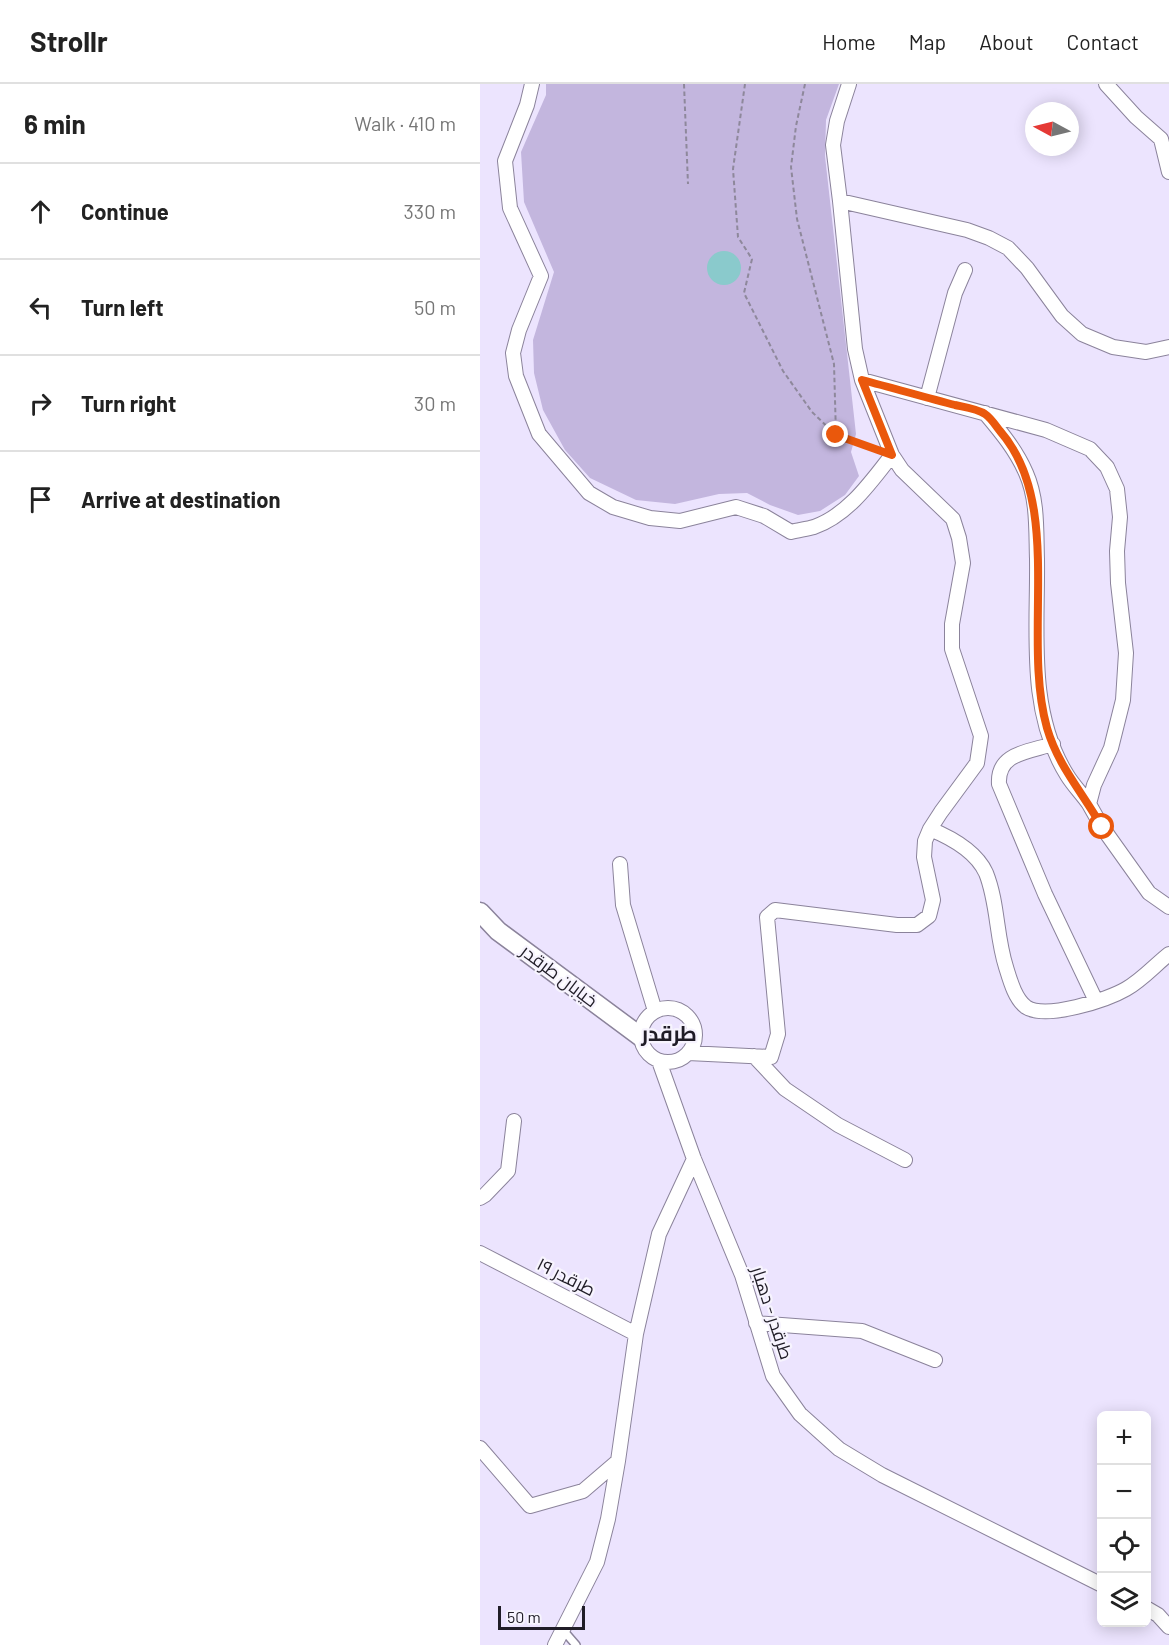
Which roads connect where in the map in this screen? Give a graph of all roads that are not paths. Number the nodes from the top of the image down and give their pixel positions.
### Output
1 (532, 84) edge
2 (849, 84) edge
3 (1106, 84) edge
4 (1169, 172) edge
5 (840, 201) junction
6 (965, 270) dead end
7 (1169, 347) edge
8 (862, 380) junction
9 (927, 398) junction
10 (985, 413) junction
11 (892, 455) junction
12 (1053, 744) junction
13 (1089, 804) junction
14 (930, 829) junction
15 (620, 864) dead end
16 (1169, 907) edge
17 (480, 912) edge
18 (1169, 954) edge
19 (1096, 1001) junction
20 (656, 1011) junction
21 (640, 1037) junction
22 (688, 1053) junction
23 (754, 1056) junction
24 (659, 1061) junction
25 (514, 1121) dead end
26 (694, 1159) junction
27 (905, 1160) dead end
28 (480, 1198) edge
29 (480, 1253) edge
30 (756, 1323) junction
31 (636, 1334) junction
32 (935, 1360) dead end
33 (480, 1448) edge
34 (618, 1461) junction
35 (1097, 1583) edge
36 (1151, 1611) edge
37 (1169, 1627) edge
38 (563, 1630) junction
39 (555, 1645) edge
40 (576, 1645) edge

1 - 11 street
2 - 5 street
3 - 4 street
5 - 7 street
5 - 8 street
6 - 9 street
8 - 9 street
8 - 11 street
9 - 10 street
10 - 12 street
10 - 13 street
11 - 14 street
12 - 13 street
12 - 19 street
13 - 16 street
14 - 19 street
14 - 23 street
15 - 20 street
17 - 21 street, خیابان طرقدر
18 - 19 street
20 - 21 street
20 - 22 street
21 - 24 street
22 - 23 street
22 - 24 street
23 - 27 street
24 - 26 street, طرقدر - دهبار
25 - 28 street
26 - 30 street, طرقدر - دهبار
26 - 31 street
29 - 31 street, طرقدر ۱۹
30 - 32 street
30 - 35 street, طرقدر - دهبار
31 - 34 street
33 - 34 street
34 - 38 street
36 - 37 street
38 - 39 street
38 - 40 lane

